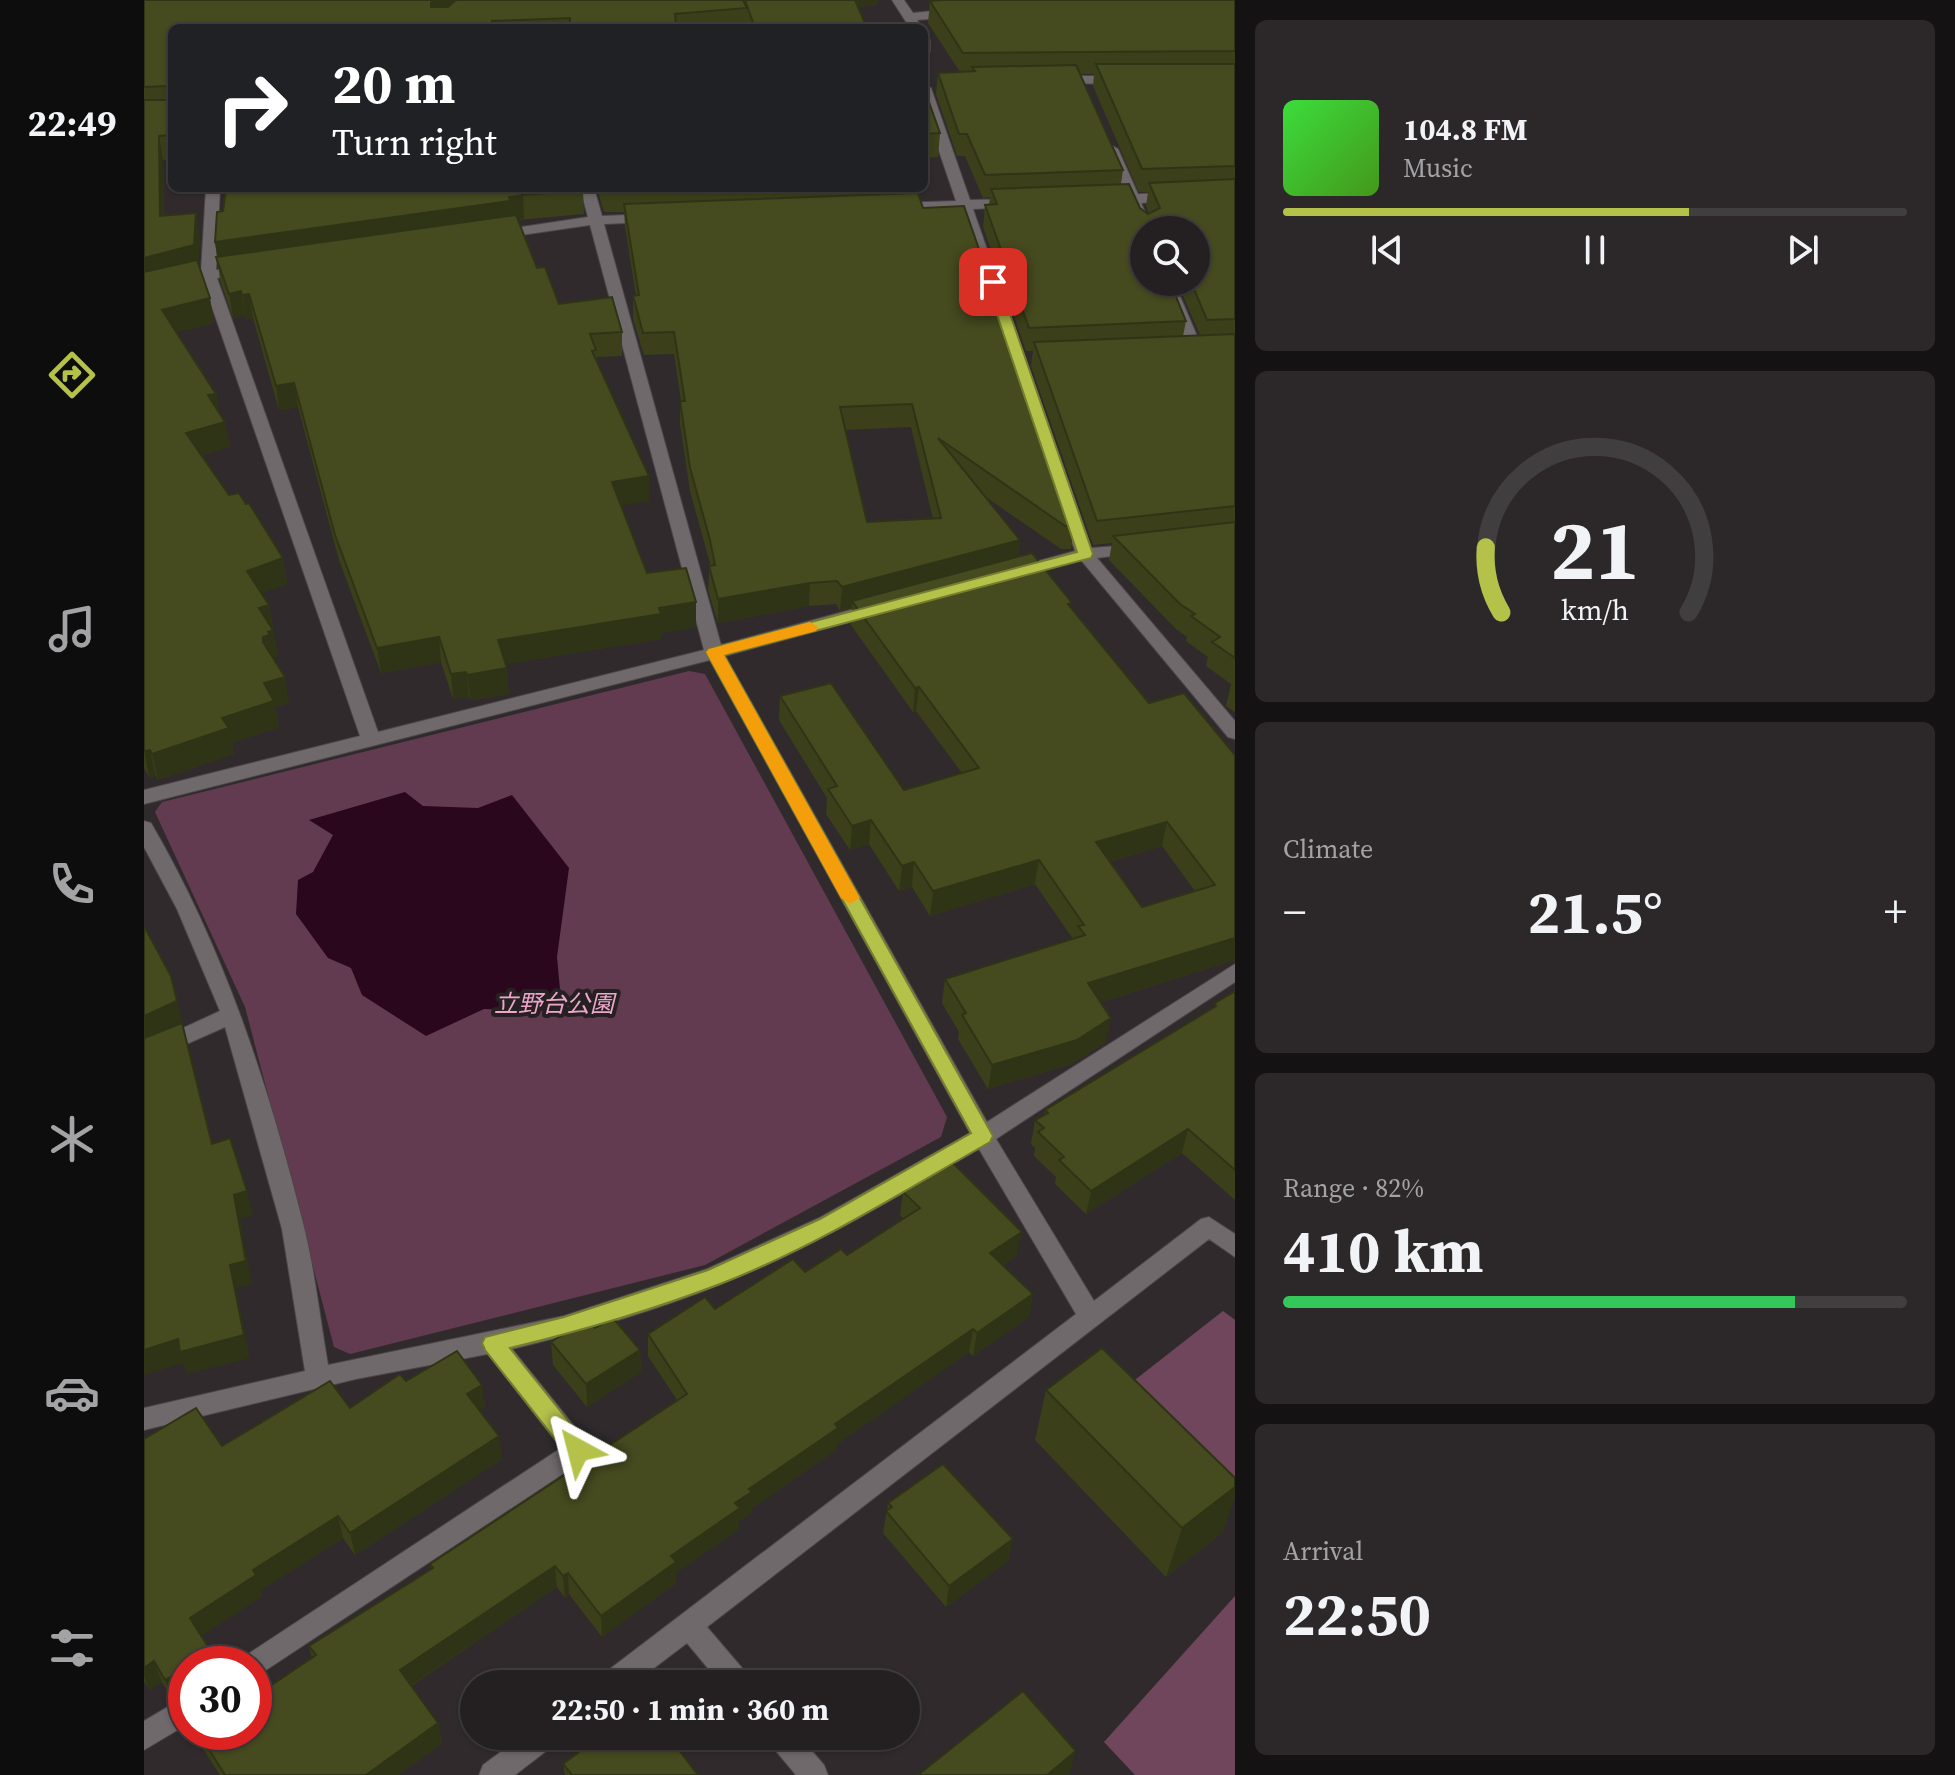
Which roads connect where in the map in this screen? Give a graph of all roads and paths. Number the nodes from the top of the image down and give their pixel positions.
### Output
1 (898, 0) edge
2 (968, 12) edge
3 (913, 23) edge
4 (1037, 79) edge
5 (1141, 80) edge
6 (929, 84) edge
7 (1103, 133) edge
8 (213, 192) edge
9 (588, 192) edge
10 (1191, 197) edge
11 (1133, 199) junction
12 (1087, 200) edge
13 (1027, 202) edge
14 (966, 204) junction
15 (889, 208) edge
16 (1140, 216) edge
17 (673, 217) edge
18 (596, 220) junction
19 (475, 238) edge
20 (267, 267) edge
21 (208, 275) junction
22 (144, 291) edge
23 (1173, 296) edge
24 (1194, 350) edge
25 (1160, 546) edge
26 (1085, 554) junction
27 (993, 579) edge
28 (900, 603) edge
29 (714, 652) junction
30 (1235, 733) edge
31 (371, 740) junction
32 (144, 797) edge
33 (144, 828) edge
34 (1235, 972) edge
35 (232, 1015) junction
36 (144, 1055) edge
37 (983, 1136) junction
38 (1235, 1247) edge
39 (1091, 1318) junction
40 (493, 1343) junction
41 (318, 1379) junction
42 (144, 1419) edge
43 (689, 1625) junction
44 (272, 1653) edge
45 (630, 1670) edge
46 (726, 1670) edge
47 (168, 1721) edge
48 (144, 1737) edge
49 (526, 1750) edge
50 (793, 1750) edge
51 (493, 1775) edge
52 (814, 1775) edge

1 - 3 street
2 - 3 street
4 - 5 street
6 - 14 street
7 - 11 street
8 - 21 street
9 - 18 street
10 - 11 street
11 - 12 street
11 - 16 street
13 - 14 street
14 - 15 street
14 - 26 street
17 - 18 street
18 - 19 street
18 - 29 street
20 - 21 street
21 - 22 street
21 - 31 street
23 - 24 street
25 - 26 street
26 - 27 street
26 - 30 street
28 - 29 street
29 - 31 street
29 - 37 street
31 - 32 street
33 - 35 street
34 - 37 street
35 - 36 street
35 - 41 street
37 - 39 street
37 - 40 street
38 - 39 street
39 - 43 street
40 - 41 street
40 - 44 street
41 - 42 street
43 - 45 street
43 - 46 street
47 - 48 street
49 - 51 street
50 - 52 street

